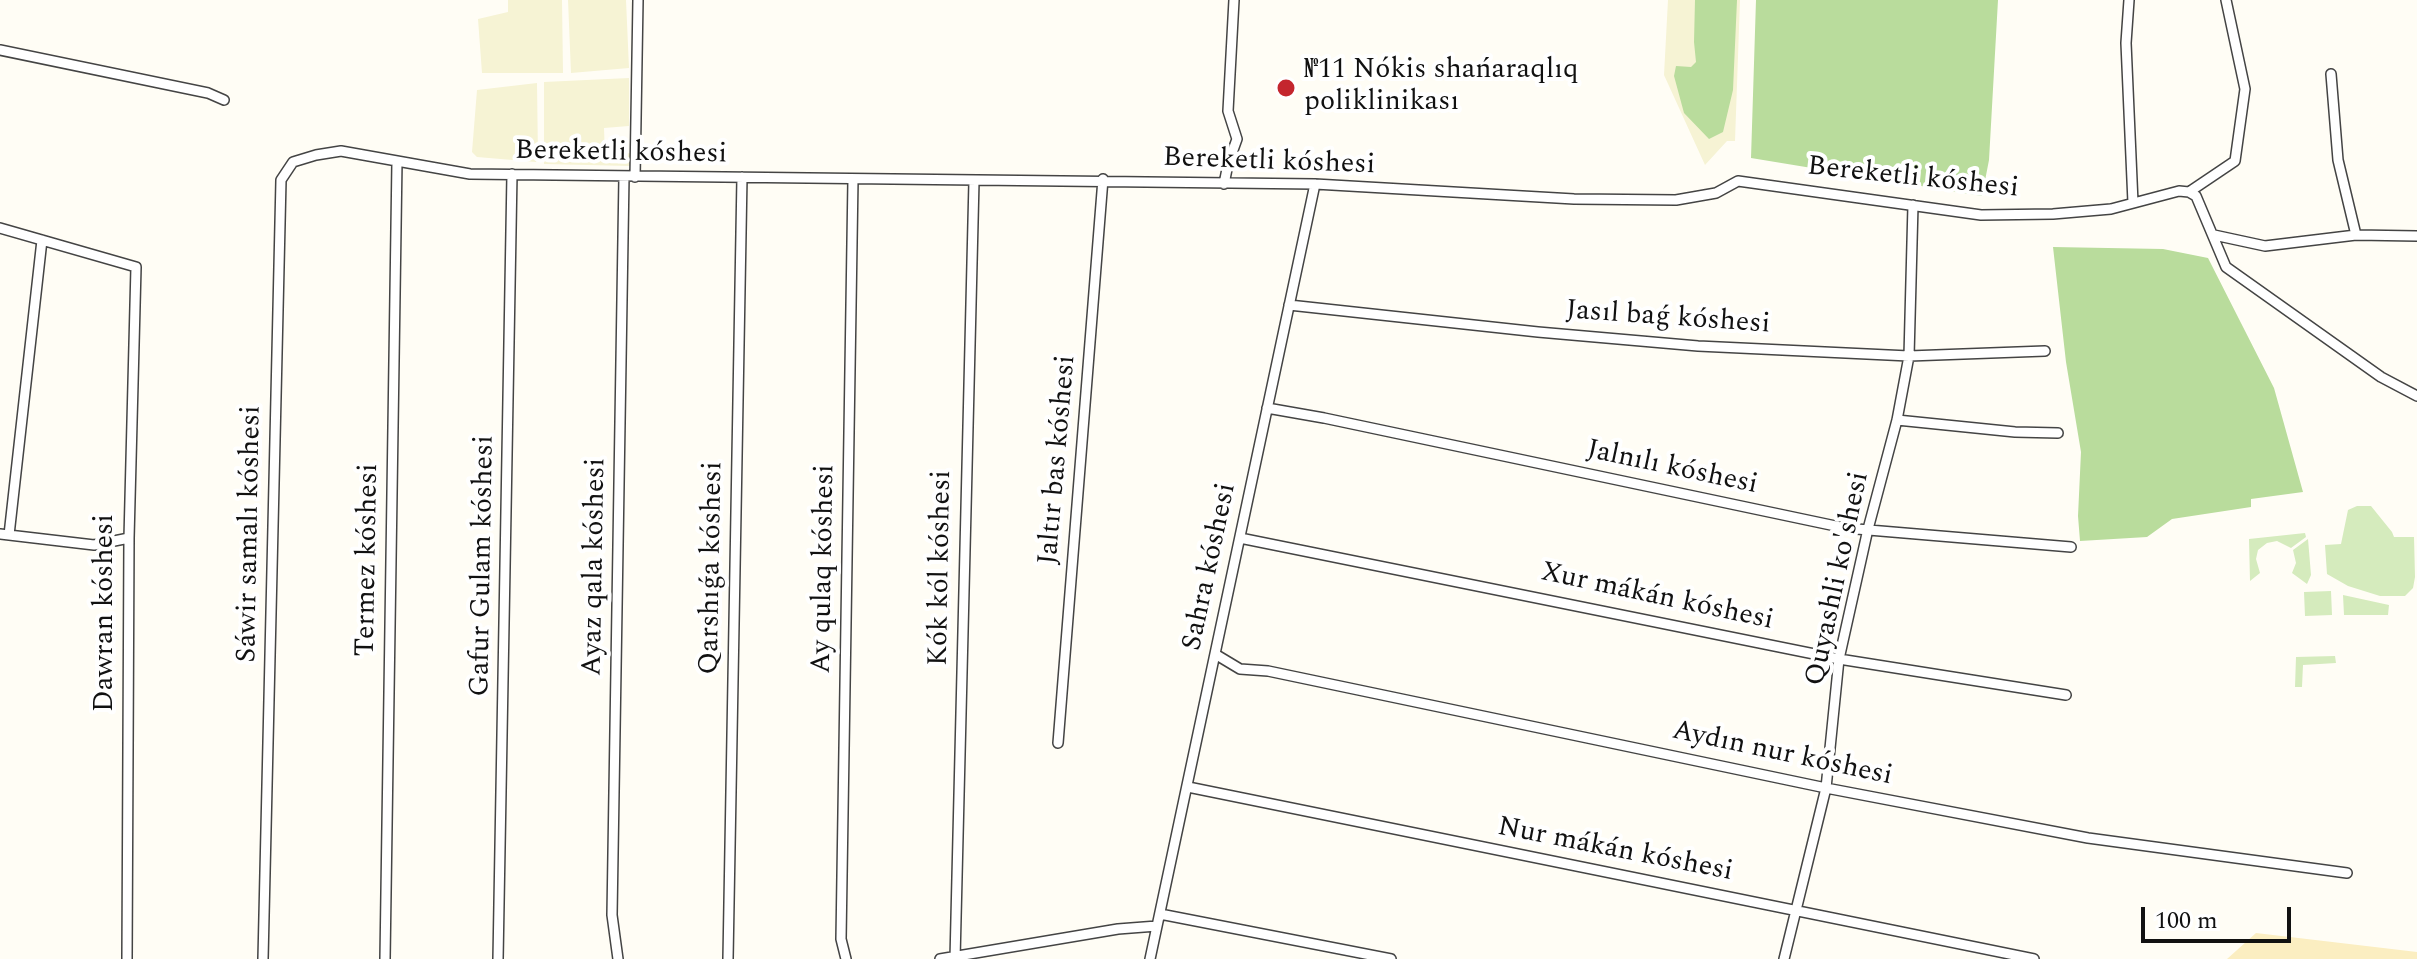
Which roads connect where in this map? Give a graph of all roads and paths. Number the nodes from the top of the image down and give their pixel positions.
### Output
1 (638, 0) edge
2 (1234, 0) edge
3 (2129, 0) edge
4 (2226, 0) edge
5 (0, 50) edge
6 (2331, 74) dead end
7 (224, 100) dead end
8 (341, 151) joint
9 (397, 161) junction
10 (512, 174) junction
11 (624, 176) junction
12 (635, 177) junction
13 (742, 177) junction
14 (853, 179) junction
15 (1103, 179) junction
16 (974, 181) junction
17 (1224, 184) junction
18 (1315, 184) junction
19 (2189, 192) junction
20 (2133, 203) junction
21 (1913, 205) junction
22 (0, 228) edge
23 (2214, 235) junction
24 (2356, 235) junction
25 (2417, 236) edge
26 (42, 240) junction
27 (1289, 305) junction
28 (2045, 351) dead end
29 (1909, 356) junction
30 (2417, 396) edge
31 (1267, 408) junction
32 (1897, 420) junction
33 (2058, 433) dead end
34 (1868, 529) junction
35 (4, 535) edge
36 (129, 538) junction
37 (1240, 538) junction
38 (2071, 547) dead end
39 (1215, 654) junction
40 (1839, 659) junction
41 (2066, 695) dead end
42 (1058, 743) dead end
43 (1188, 787) junction
44 (1826, 788) junction
45 (2347, 873) dead end
46 (1794, 910) junction
47 (1160, 914) junction
48 (1157, 926) junction
49 (955, 958) edge
50 (127, 959) edge
51 (263, 959) edge
52 (385, 959) edge
53 (498, 959) edge
54 (618, 959) edge
55 (728, 959) edge
56 (846, 959) edge
57 (940, 959) edge
58 (1150, 959) edge
59 (1391, 959) edge
60 (1784, 959) edge
61 (2034, 959) edge

1 - 12 street
2 - 17 street
3 - 20 street
4 - 19 street
5 - 7 street
6 - 24 street
8 - 9 street, Bereketli kóshesi
8 - 51 street, Sáwir samalı kóshesi
9 - 10 street, Bereketli kóshesi
9 - 52 street, Termez kóshesi
10 - 11 street, Bereketli kóshesi
10 - 53 street, Gafur Gulam kóshesi
11 - 12 street, Bereketli kóshesi
11 - 54 street, Ayaz qala kóshesi
12 - 13 street, Bereketli kóshesi
13 - 14 street, Bereketli kóshesi
13 - 55 street, Qarshıǵa kóshesi
14 - 16 street, Bereketli kóshesi
14 - 56 street, Ay qulaq kóshesi
15 - 16 street, Bereketli kóshesi
15 - 17 street, Bereketli kóshesi
15 - 42 street, Jaltır bas kóshesi
16 - 49 street, Kók kól kóshesi
17 - 18 street, Bereketli kóshesi
18 - 21 street, Bereketli kóshesi
18 - 27 street, Sahra kóshesi
19 - 20 street, Bereketli kóshesi
19 - 23 street
20 - 21 street, Bereketli kóshesi
21 - 29 street, Quyashli ko'shesi
22 - 26 street
23 - 24 street
23 - 30 street
24 - 25 street
26 - 35 street
26 - 36 street, Dawran kóshesi
27 - 29 street, Jasıl baǵ kóshesi
27 - 31 street, Sahra kóshesi
28 - 29 street, Jasıl baǵ kóshesi
29 - 32 street, Quyashli ko'shesi
31 - 34 street, Jalnılı kóshesi
31 - 37 street, Sahra kóshesi
32 - 33 street
32 - 34 street, Quyashli ko'shesi
34 - 38 street, Jalnılı kóshesi
34 - 40 street, Quyashli ko'shesi
35 - 36 street
36 - 50 street, Dawran kóshesi
37 - 39 street, Sahra kóshesi
37 - 40 street, Xur mákán kóshesi
39 - 43 street, Sahra kóshesi
39 - 44 street, Aydın nur kóshesi
40 - 41 street, Xur mákán kóshesi
40 - 44 street, Quyashli ko'shesi
43 - 46 street, Nur mákán kóshesi
43 - 47 street, Sahra kóshesi
44 - 45 street, Aydın nur kóshesi
44 - 46 street, Quyashli ko'shesi
46 - 60 street, Quyashli ko'shesi
46 - 61 street, Nur mákán kóshesi
47 - 48 street, Sahra kóshesi
47 - 59 street
48 - 49 street
48 - 58 street, Sahra kóshesi
49 - 57 street

